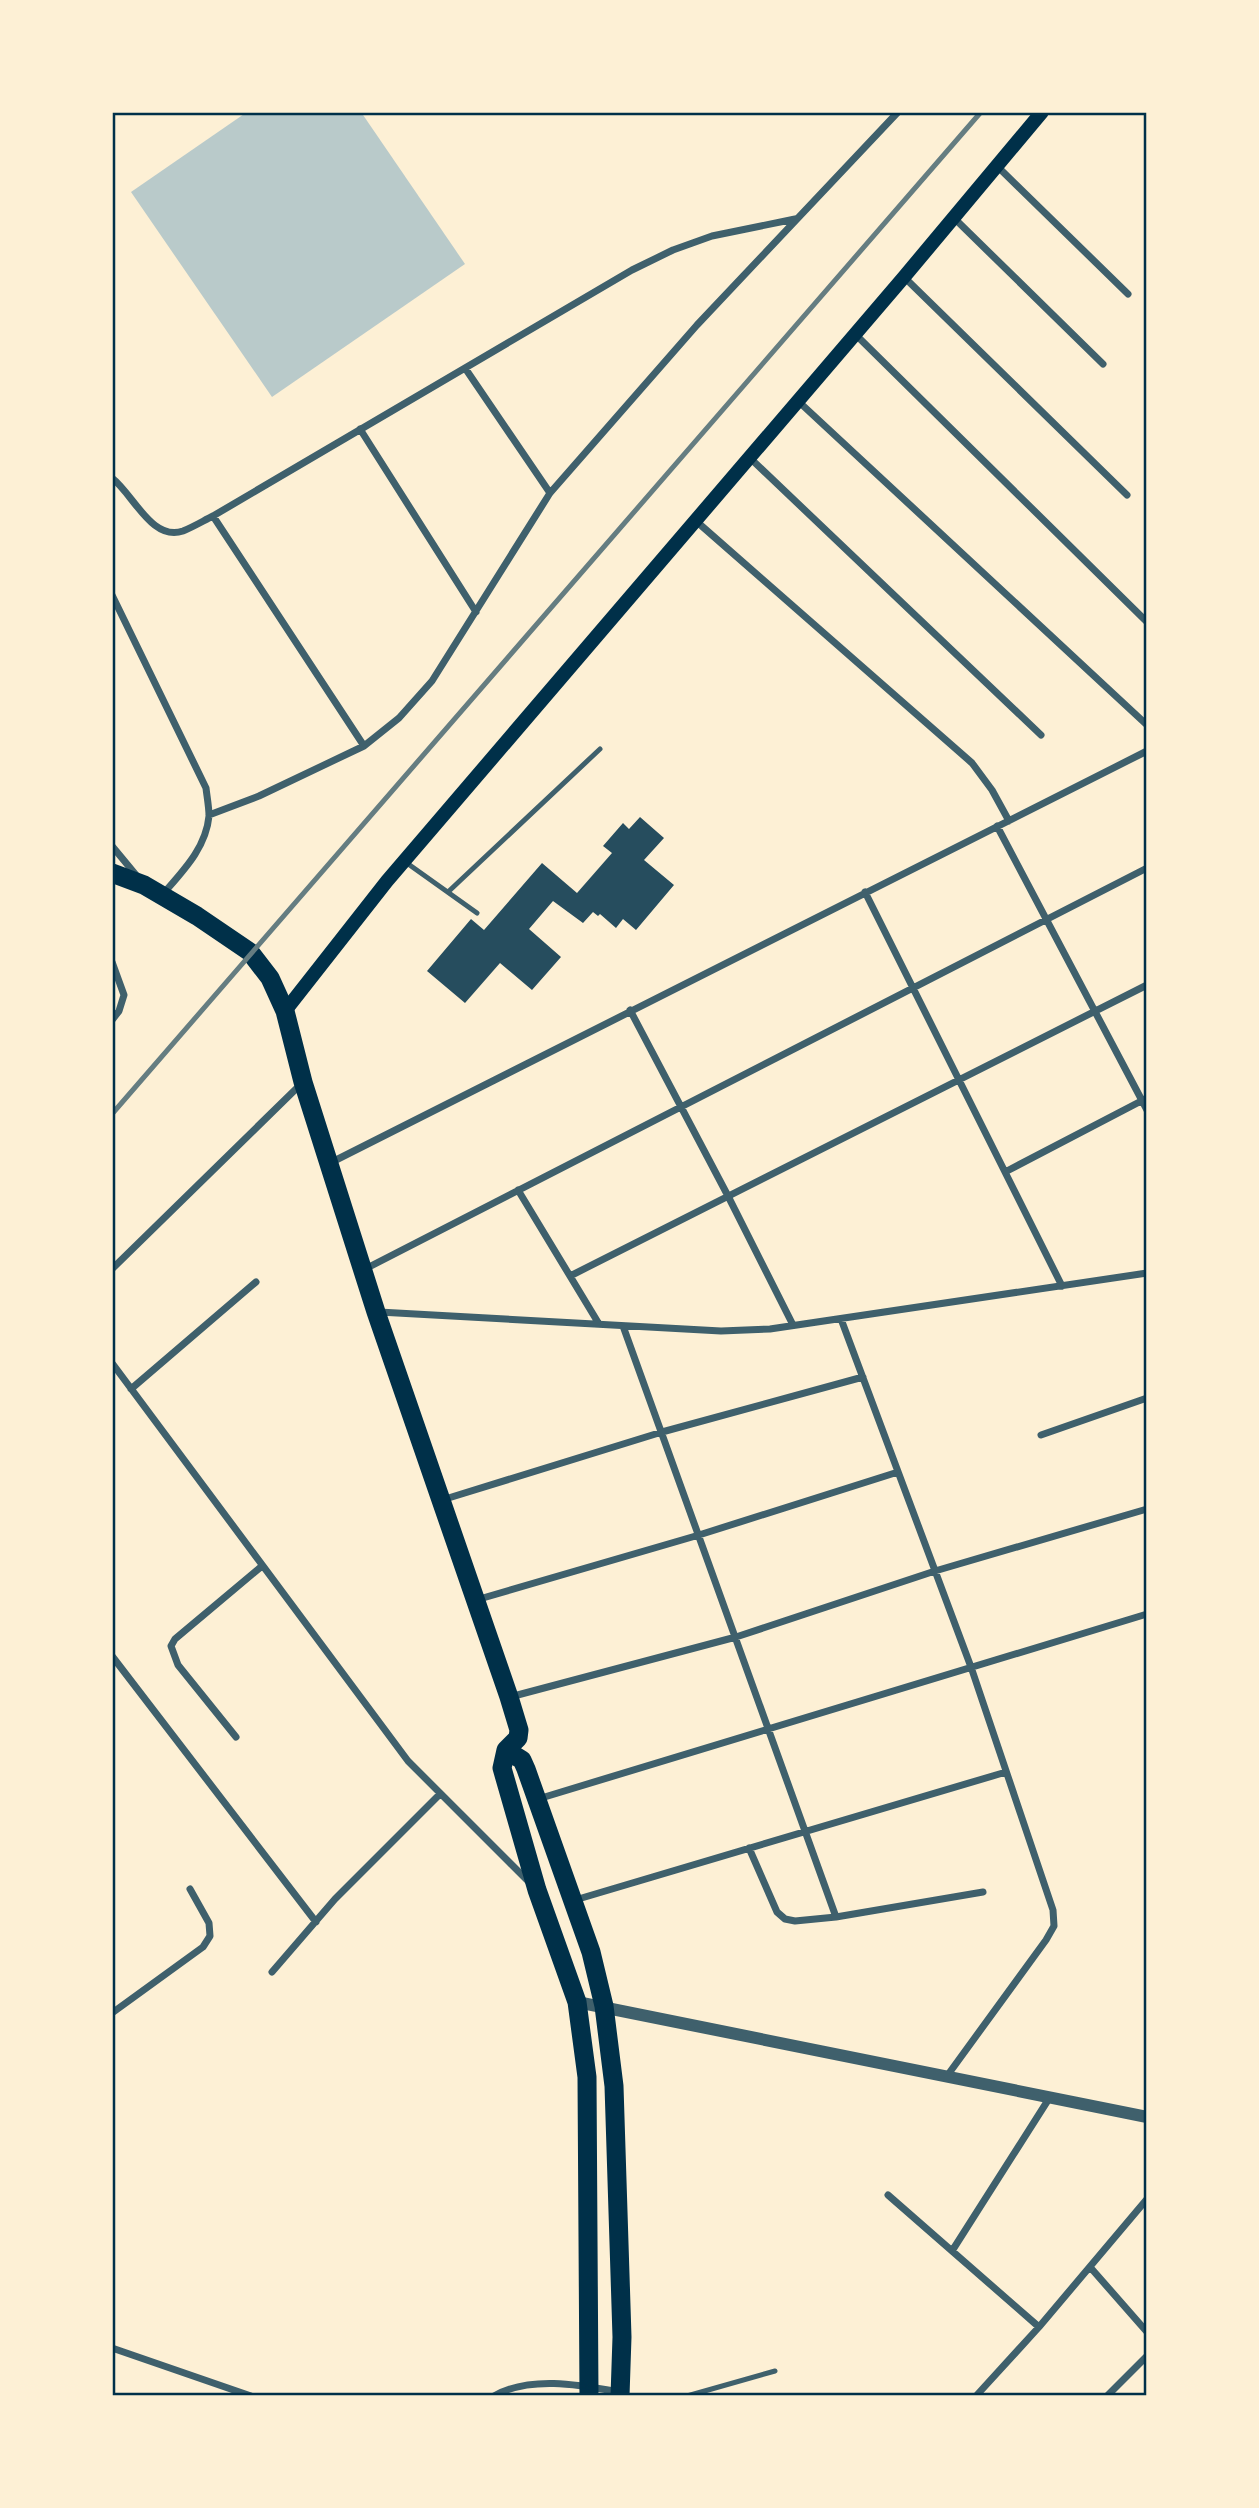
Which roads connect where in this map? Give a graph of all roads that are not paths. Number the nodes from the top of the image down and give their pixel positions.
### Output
1 (898, 112) edge
2 (1042, 112) edge
3 (998, 167) junction
4 (954, 218) junction
5 (795, 219) junction
6 (904, 277) junction
7 (1128, 294) dead end
8 (855, 334) junction
9 (1102, 364) dead end
10 (465, 368) junction
11 (799, 401) junction
12 (360, 429) junction
13 (750, 458) junction
14 (112, 478) edge
15 (550, 493) junction
16 (1127, 495) dead end
17 (213, 516) junction
18 (696, 521) junction
19 (112, 595) edge
20 (476, 612) junction
21 (1147, 622) edge
22 (1147, 725) edge
23 (1041, 735) dead end
24 (364, 746) junction
25 (600, 749) dead end
26 (1147, 751) edge
27 (209, 815) junction
28 (1009, 821) junction
29 (997, 826) junction
30 (112, 846) edge
31 (404, 861) junction
32 (1147, 868) edge
33 (113, 874) edge
34 (144, 885) junction
35 (448, 892) junction
36 (865, 892) junction
37 (163, 895) junction
38 (477, 913) dead end
39 (1046, 920) junction
40 (112, 962) edge
41 (116, 979) edge
42 (1147, 985) edge
43 (913, 988) junction
44 (630, 1010) junction
45 (285, 1011) junction
46 (1095, 1012) junction
47 (112, 1020) edge
48 (959, 1080) junction
49 (303, 1082) junction
50 (1145, 1099) edge
51 (681, 1107) junction
52 (1147, 1110) edge
53 (329, 1163) junction
54 (1004, 1172) junction
55 (518, 1190) junction
56 (728, 1196) junction
57 (112, 1269) edge
58 (363, 1271) junction
59 (1147, 1273) edge
60 (570, 1276) junction
61 (256, 1282) dead end
62 (1062, 1286) junction
63 (376, 1311) junction
64 (841, 1318) junction
65 (599, 1324) junction
66 (793, 1325) junction
67 (623, 1326) junction
68 (112, 1363) edge
69 (863, 1377) junction
70 (131, 1389) junction
71 (1147, 1398) edge
72 (662, 1432) junction
73 (1041, 1435) dead end
74 (898, 1472) junction
75 (441, 1501) junction
76 (1147, 1509) edge
77 (699, 1535) junction
78 (262, 1566) junction
79 (935, 1571) junction
80 (476, 1600) junction
81 (1146, 1616) edge
82 (736, 1637) junction
83 (112, 1656) edge
84 (971, 1667) junction
85 (509, 1698) junction
86 (769, 1728) junction
87 (236, 1738) dead end
88 (506, 1750) junction
89 (1006, 1772) junction
90 (440, 1794) junction
91 (537, 1799) junction
92 (804, 1832) junction
93 (749, 1848) junction
94 (190, 1889) dead end
95 (537, 1890) junction
96 (983, 1892) dead end
97 (574, 1900) junction
98 (836, 1917) junction
99 (316, 1922) junction
100 (272, 1972) dead end
101 (577, 2002) junction
102 (604, 2007) junction
103 (112, 2013) edge
104 (947, 2076) junction
105 (1050, 2097) junction
106 (1147, 2118) edge
107 (888, 2194) dead end
108 (1147, 2199) edge
109 (952, 2250) junction
110 (1090, 2267) junction
111 (1039, 2327) junction
112 (1147, 2332) edge
113 (112, 2348) edge
114 (1147, 2356) edge
115 (775, 2371) dead end
116 (589, 2391) edge
117 (620, 2394) edge
118 (251, 2396) edge
119 (494, 2396) edge
120 (687, 2396) edge
121 (976, 2396) edge
122 (1107, 2396) edge

1 - 5 street
2 - 3 main road
3 - 4 main road
3 - 7 street
4 - 6 main road
4 - 9 street
5 - 10 street
5 - 15 street
6 - 8 main road
6 - 16 street
8 - 11 main road
8 - 21 street
10 - 12 street
10 - 15 street
11 - 13 main road
11 - 22 street
12 - 17 street
12 - 20 street
13 - 18 main road
13 - 23 street
14 - 17 street
15 - 20 street
17 - 24 street
18 - 28 street
18 - 31 main road
19 - 27 street
20 - 24 street
24 - 27 street
25 - 35 lane
26 - 28 street
27 - 37 street
28 - 29 street
29 - 36 street
29 - 39 street
30 - 34 street
31 - 35 lane
31 - 45 main road
32 - 39 street
33 - 34 highway
34 - 37 highway
35 - 38 lane
36 - 43 street
36 - 44 street
37 - 45 highway
39 - 43 street
39 - 46 street
40 - 41 street
41 - 47 street
42 - 46 street
43 - 48 street
43 - 51 street
44 - 51 street
44 - 53 street
45 - 49 highway
46 - 48 street
46 - 50 street
48 - 54 street
48 - 56 street
49 - 53 highway
49 - 57 street
50 - 52 street
50 - 54 street
51 - 55 street
51 - 56 street
53 - 58 highway
54 - 62 street
55 - 58 street
55 - 60 street
56 - 60 street
56 - 66 street
58 - 63 highway
59 - 62 street
60 - 65 street
61 - 70 street
62 - 64 street
63 - 65 street
63 - 75 highway
64 - 66 street
64 - 69 street
65 - 67 street
66 - 67 street
67 - 72 street
68 - 70 street
69 - 72 street
69 - 74 street
70 - 78 street
71 - 73 street
72 - 75 street
72 - 77 street
74 - 77 street
74 - 79 street
75 - 80 highway
76 - 79 street
77 - 80 street
77 - 82 street
78 - 87 street
78 - 90 street
79 - 82 street
79 - 84 street
80 - 85 highway
81 - 84 street
82 - 85 street
82 - 86 street
83 - 99 street
84 - 86 street
84 - 89 street
85 - 88 highway
86 - 91 street
86 - 92 street
88 - 91 highway
88 - 95 highway
89 - 92 street
89 - 104 street
90 - 95 street
90 - 99 street
91 - 97 highway
92 - 93 street
92 - 98 street
93 - 97 street
93 - 98 street
94 - 103 street
95 - 101 highway
96 - 98 street
97 - 102 highway
99 - 100 street
101 - 102 street
101 - 116 highway
102 - 104 street
102 - 117 highway
104 - 105 street
105 - 106 street
105 - 109 street
107 - 109 street
108 - 110 street
109 - 111 street
110 - 111 street
110 - 112 street
111 - 121 street
113 - 118 street
114 - 122 street
115 - 120 lane
116 - 117 street
116 - 119 street

